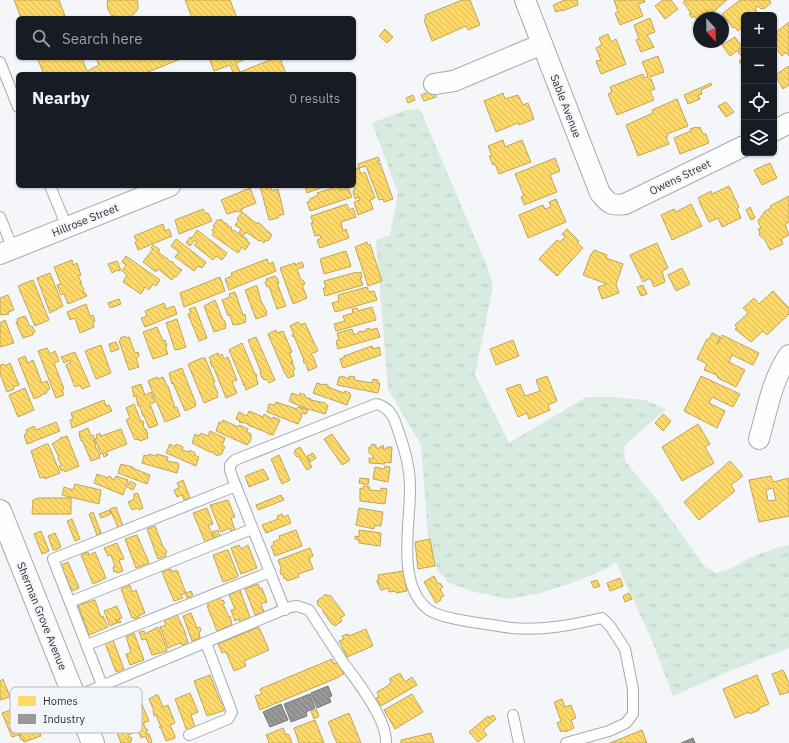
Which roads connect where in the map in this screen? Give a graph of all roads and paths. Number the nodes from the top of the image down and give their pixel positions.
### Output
1 (525, 0) edge
2 (542, 44) junction
3 (0, 62) edge
4 (434, 84) dead end
5 (16, 102) edge
6 (789, 123) edge
7 (777, 129) edge
8 (741, 147) edge
9 (51, 188) edge
10 (165, 188) edge
11 (614, 206) joint
12 (0, 217) edge
13 (67, 227) junction
14 (7, 251) edge
15 (789, 355) edge
16 (759, 439) dead end
17 (236, 486) junction
18 (0, 511) edge
19 (252, 529) junction
20 (270, 572) junction
21 (70, 602) junction
22 (285, 610) junction
23 (206, 643) junction
24 (87, 645) junction
25 (102, 685) junction
26 (71, 687) edge
27 (98, 687) edge
28 (513, 716) dead end
29 (89, 733) edge
30 (189, 735) dead end
31 (93, 743) edge
32 (386, 743) edge
33 (518, 743) edge
34 (566, 743) edge

1 - 2 street, Sable Avenue
2 - 4 street
2 - 11 street, Sable Avenue
3 - 5 lane
6 - 7 street
8 - 11 street, Owens Street
9 - 13 lane
10 - 13 street, Hillrose Street
12 - 14 lane
13 - 14 street, Hillrose Street
15 - 16 street
17 - 19 lane
17 - 21 lane
17 - 34 lane
18 - 26 street, Sherman Grove Avenue
19 - 20 lane
19 - 21 lane
20 - 22 lane
20 - 24 lane
21 - 24 lane
22 - 23 lane
22 - 32 lane
23 - 25 lane
23 - 30 lane
24 - 25 lane
25 - 27 lane
28 - 33 lane
29 - 31 street, Sherman Grove Avenue

